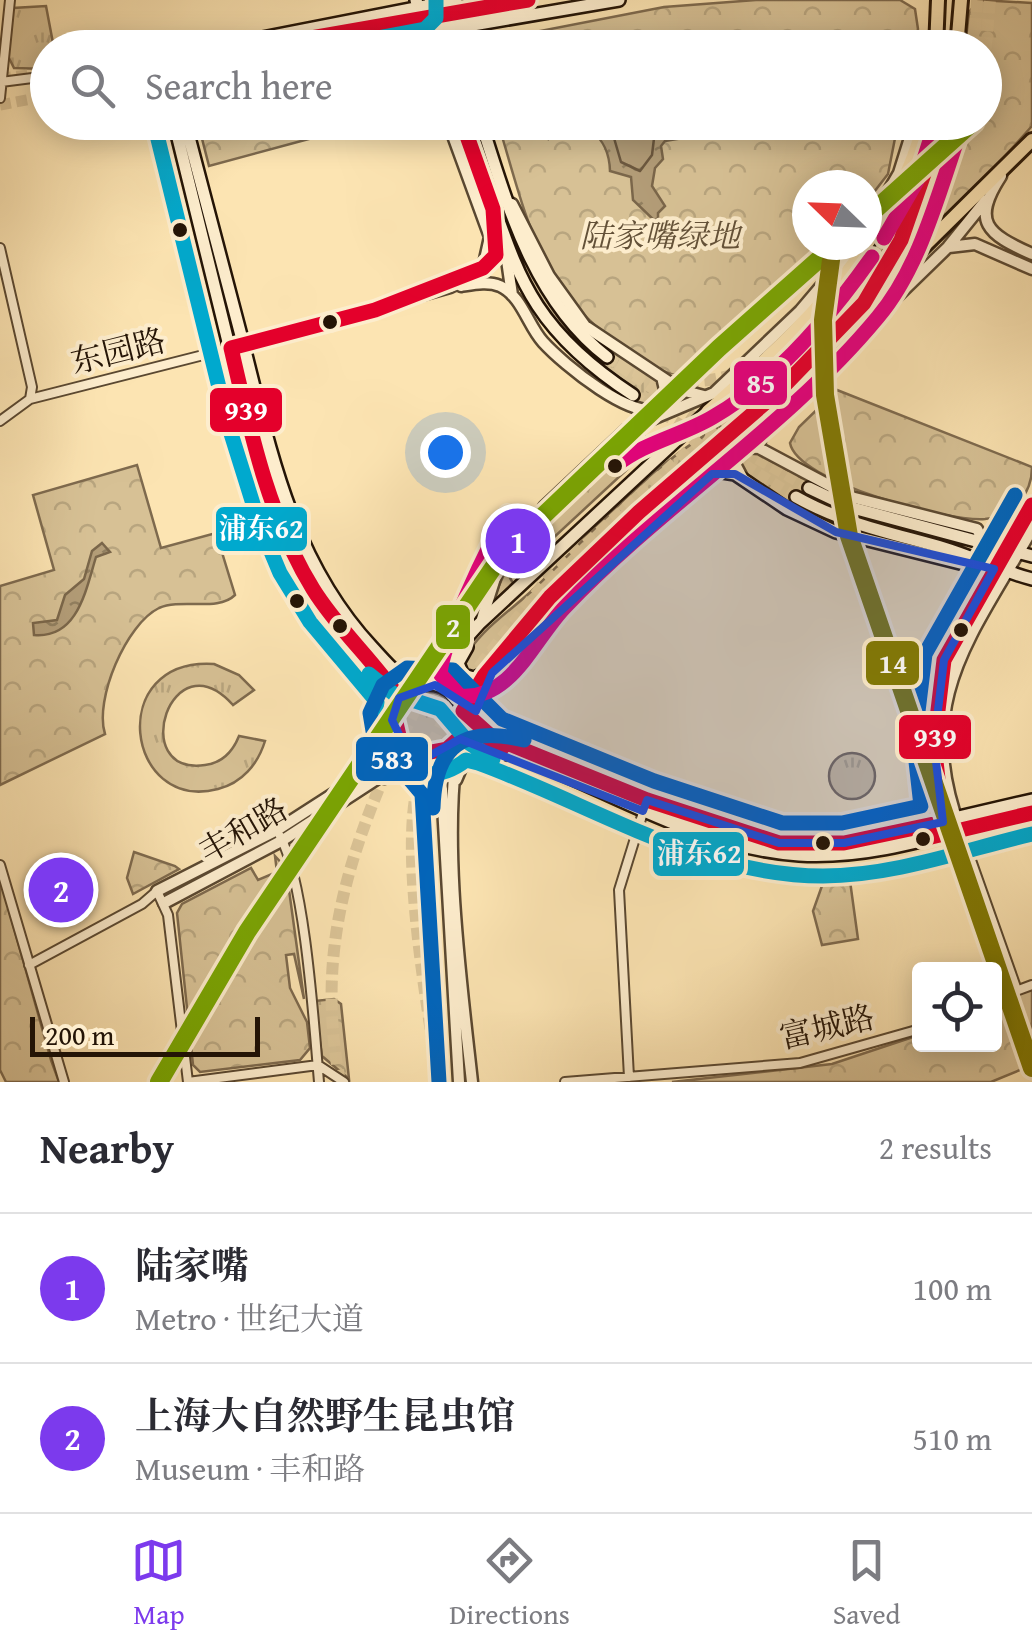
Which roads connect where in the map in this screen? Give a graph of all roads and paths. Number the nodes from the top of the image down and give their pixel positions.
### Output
1 (10, 0) edge
2 (456, 0) edge
3 (528, 0) edge
4 (619, 0) edge
5 (938, 0) edge
6 (961, 0) edge
7 (436, 2) edge
8 (417, 5) edge
9 (485, 8) dead end
10 (297, 30) edge
11 (424, 30) edge
12 (445, 30) edge
13 (457, 30) edge
14 (937, 30) edge
15 (958, 30) edge
16 (30, 78) edge
17 (1, 82) edge
18 (0, 98) edge
19 (179, 140) edge
20 (189, 140) edge
21 (454, 140) edge
22 (469, 140) edge
23 (486, 140) edge
24 (909, 140) edge
25 (917, 140) edge
26 (935, 140) edge
27 (1032, 140) edge
28 (1007, 166) junction
29 (501, 185) junction
30 (986, 200) junction
31 (882, 202) edge
32 (492, 203) junction
33 (504, 240) junction
34 (948, 247) junction
35 (0, 248) edge
36 (1032, 254) edge
37 (843, 260) edge
38 (1032, 269) edge
39 (450, 287) junction
40 (512, 295) junction
41 (864, 302) junction
42 (852, 321) junction
43 (237, 347) junction
44 (606, 357) tunnel mouth
45 (656, 375) junction
46 (792, 381) junction
47 (714, 393) junction
48 (633, 394) tunnel mouth
49 (30, 399) junction
50 (708, 411) joint
51 (0, 421) edge
52 (759, 448) junction
53 (604, 450) junction
54 (726, 472) junction
55 (743, 478) junction
56 (686, 480) junction
57 (809, 488) tunnel mouth
58 (796, 497) tunnel mouth
59 (1032, 505) edge
60 (544, 507) tunnel mouth
61 (1032, 529) edge
62 (983, 540) junction
63 (511, 542) tunnel mouth
64 (1006, 548) junction
65 (1026, 554) edge
66 (500, 562) junction
67 (973, 562) junction
68 (1001, 571) junction
69 (1032, 579) edge
70 (547, 612) tunnel mouth
71 (476, 627) junction
72 (492, 669) junction
73 (422, 684) junction
74 (399, 698) junction
75 (462, 712) junction
76 (459, 738) junction
77 (398, 741) junction
78 (514, 751) junction
79 (416, 754) junction
80 (442, 789) junction
81 (352, 792) junction
82 (452, 800) junction
83 (1032, 800) edge
84 (645, 806) junction
85 (1032, 813) edge
86 (958, 824) junction
87 (944, 827) junction
88 (280, 835) junction
89 (0, 866) edge
90 (157, 891) junction
91 (164, 903) junction
92 (142, 904) junction
93 (991, 962) edge
94 (29, 964) junction
95 (1032, 986) edge
96 (1017, 990) junction
97 (1002, 996) edge
98 (912, 1030) edge
99 (318, 1066) junction
100 (629, 1077) junction
101 (64, 1082) edge
102 (188, 1082) edge
103 (320, 1082) edge
104 (344, 1082) edge
105 (459, 1082) edge
106 (472, 1082) edge
107 (565, 1082) edge

1 - 17 street
2 - 7 main road
3 - 9 main road
4 - 13 main road
5 - 14 main road
6 - 15 main road
7 - 8 main road
7 - 12 main road
8 - 10 main road
8 - 11 main road
16 - 17 street
17 - 18 street
19 - 43 main road
20 - 43 main road
21 - 39 street
22 - 32 main road
23 - 29 main road
24 - 31 street
25 - 50 main road
26 - 41 main road
27 - 28 main road
28 - 30 street
28 - 42 main road
29 - 44 main road
29 - 45 street
30 - 34 street
30 - 36 street
32 - 33 main road
32 - 39 street
33 - 40 street
33 - 48 main road
34 - 38 street
34 - 46 street
35 - 49 street
37 - 47 street
39 - 40 street
39 - 43 street, 东园路
40 - 45 street
41 - 42 main road
41 - 72 main road
42 - 46 main road
43 - 49 street, 东园路
43 - 73 main road
43 - 74 main road
45 - 47 street
46 - 52 street
46 - 56 main road
47 - 53 street
49 - 51 street
50 - 71 main road
52 - 55 street
52 - 62 street
53 - 60 street
53 - 66 street
54 - 55 main road
54 - 56 main road
54 - 72 street
55 - 67 main road
56 - 70 main road
57 - 62 main road
58 - 67 main road
59 - 64 street
61 - 65 street
62 - 64 main road
63 - 66 street
64 - 65 main road
64 - 68 street
65 - 68 street
66 - 71 street
67 - 68 main road
68 - 69 main road
68 - 86 street
68 - 87 street
71 - 72 main road
71 - 73 main road
72 - 75 main road
72 - 78 street
73 - 74 main road
73 - 75 main road
74 - 77 main road
75 - 76 main road
75 - 78 main road
76 - 78 main road
76 - 79 main road
76 - 82 street
77 - 79 main road
77 - 88 street, 丰和路
78 - 82 street
78 - 84 main road
79 - 80 street
79 - 81 street, 丰和路
80 - 81 street
80 - 105 street
81 - 88 street, 丰和路
82 - 106 street
83 - 86 main road
84 - 87 main road
84 - 100 street
85 - 86 main road
86 - 87 main road
86 - 96 street
87 - 93 street
88 - 90 street, 丰和路
88 - 91 street, 丰和路
88 - 99 street
89 - 94 street
90 - 91 street
90 - 92 street, 丰和路
91 - 92 street, 丰和路
91 - 102 street
92 - 94 street, 丰和路
94 - 101 street
95 - 96 street
96 - 97 street
98 - 100 street, 富城路
99 - 102 street
99 - 103 street
99 - 104 street
100 - 107 street, 富城路

